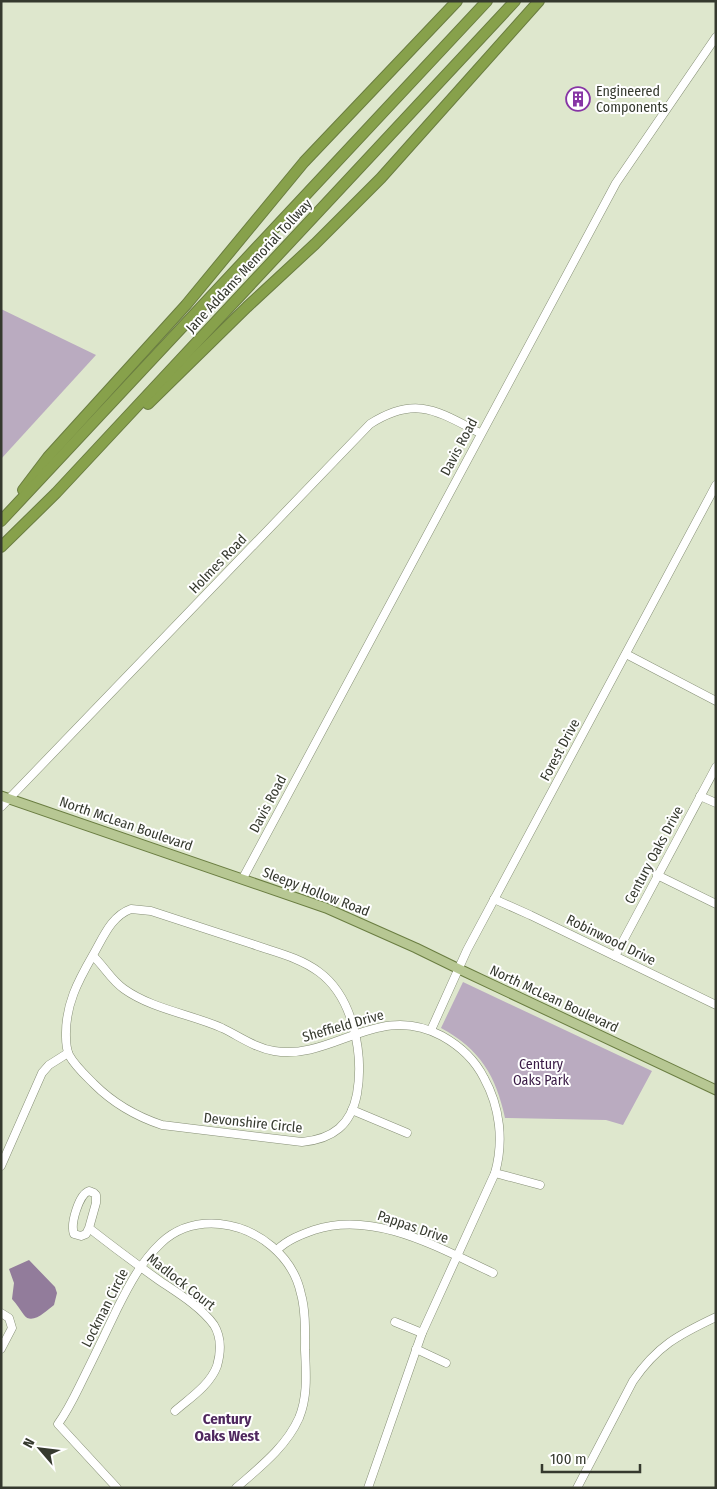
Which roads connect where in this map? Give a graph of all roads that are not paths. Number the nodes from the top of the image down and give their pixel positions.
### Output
1 (457, 1) edge
2 (487, 1) edge
3 (515, 1) edge
4 (539, 1) edge
5 (716, 38) edge
6 (480, 433) junction
7 (716, 485) edge
8 (56, 493) junction
9 (1, 520) edge
10 (1, 547) edge
11 (626, 654) junction
12 (716, 701) edge
13 (716, 767) edge
14 (700, 796) junction
15 (5, 797) edge
16 (716, 803) edge
17 (1, 807) edge
18 (657, 876) junction
19 (243, 878) junction
20 (494, 899) junction
21 (716, 904) edge
22 (380, 931) joint
23 (93, 956) junction
24 (615, 956) junction
25 (459, 970) junction
26 (716, 1005) edge
27 (431, 1030) junction
28 (354, 1034) junction
29 (68, 1053) junction
30 (716, 1090) edge
31 (352, 1110) junction
32 (407, 1133) dead end
33 (1, 1166) edge
34 (495, 1173) junction
35 (540, 1185) dead end
36 (89, 1228) junction
37 (277, 1250) junction
38 (457, 1256) junction
39 (140, 1267) junction
40 (493, 1273) dead end
41 (1, 1313) edge
42 (716, 1317) edge
43 (395, 1322) dead end
44 (422, 1333) junction
45 (1, 1348) edge
46 (416, 1349) junction
47 (446, 1363) dead end
48 (176, 1411) dead end
49 (118, 1488) edge
50 (236, 1488) edge
51 (368, 1488) edge
52 (577, 1488) edge

1 - 9 highway
2 - 9 highway, Jane Addams Memorial Tollway
3 - 8 highway, Jane Addams Memorial Tollway
4 - 8 highway
5 - 6 street, Davis Road
6 - 15 street, Holmes Road
6 - 19 street, Davis Road
7 - 11 street, Forest Drive
8 - 10 highway, Jane Addams Memorial Tollway
11 - 12 street
11 - 20 street, Forest Drive
13 - 14 street, Century Oaks Drive
14 - 16 street
14 - 18 street, Century Oaks Drive
15 - 17 street, Holmes Road
15 - 19 main road, North McLean Boulevard
18 - 21 street
18 - 24 street, Century Oaks Drive
19 - 22 main road, Sleepy Hollow Road
20 - 24 street, Robinwood Drive
20 - 25 street, Forest Drive
22 - 25 main road, North McLean Boulevard
23 - 28 street, Sheffield Drive
23 - 28 street, Devonshire Circle
23 - 29 street, Devonshire Circle
24 - 26 street, Robinwood Drive
25 - 27 street, Forest Drive
25 - 30 main road, North McLean Boulevard
27 - 28 street, Sheffield Drive
27 - 34 street, Sheffield Drive
28 - 31 street, Devonshire Circle
29 - 31 street, Devonshire Circle
29 - 33 street
31 - 32 street
34 - 35 street
34 - 38 street, Sheffield Drive
36 - 36 street
36 - 39 street, Madlock Court
37 - 38 street, Pappas Drive
37 - 39 street, Lockman Circle
37 - 50 street, Lockman Circle
38 - 40 street, Pappas Drive
38 - 44 street, Sheffield Drive
39 - 48 street, Madlock Court
39 - 49 street, Lockman Circle
41 - 45 street
42 - 52 street
43 - 44 street
44 - 46 street, Sheffield Drive
46 - 47 street
46 - 51 street, Sheffield Drive

